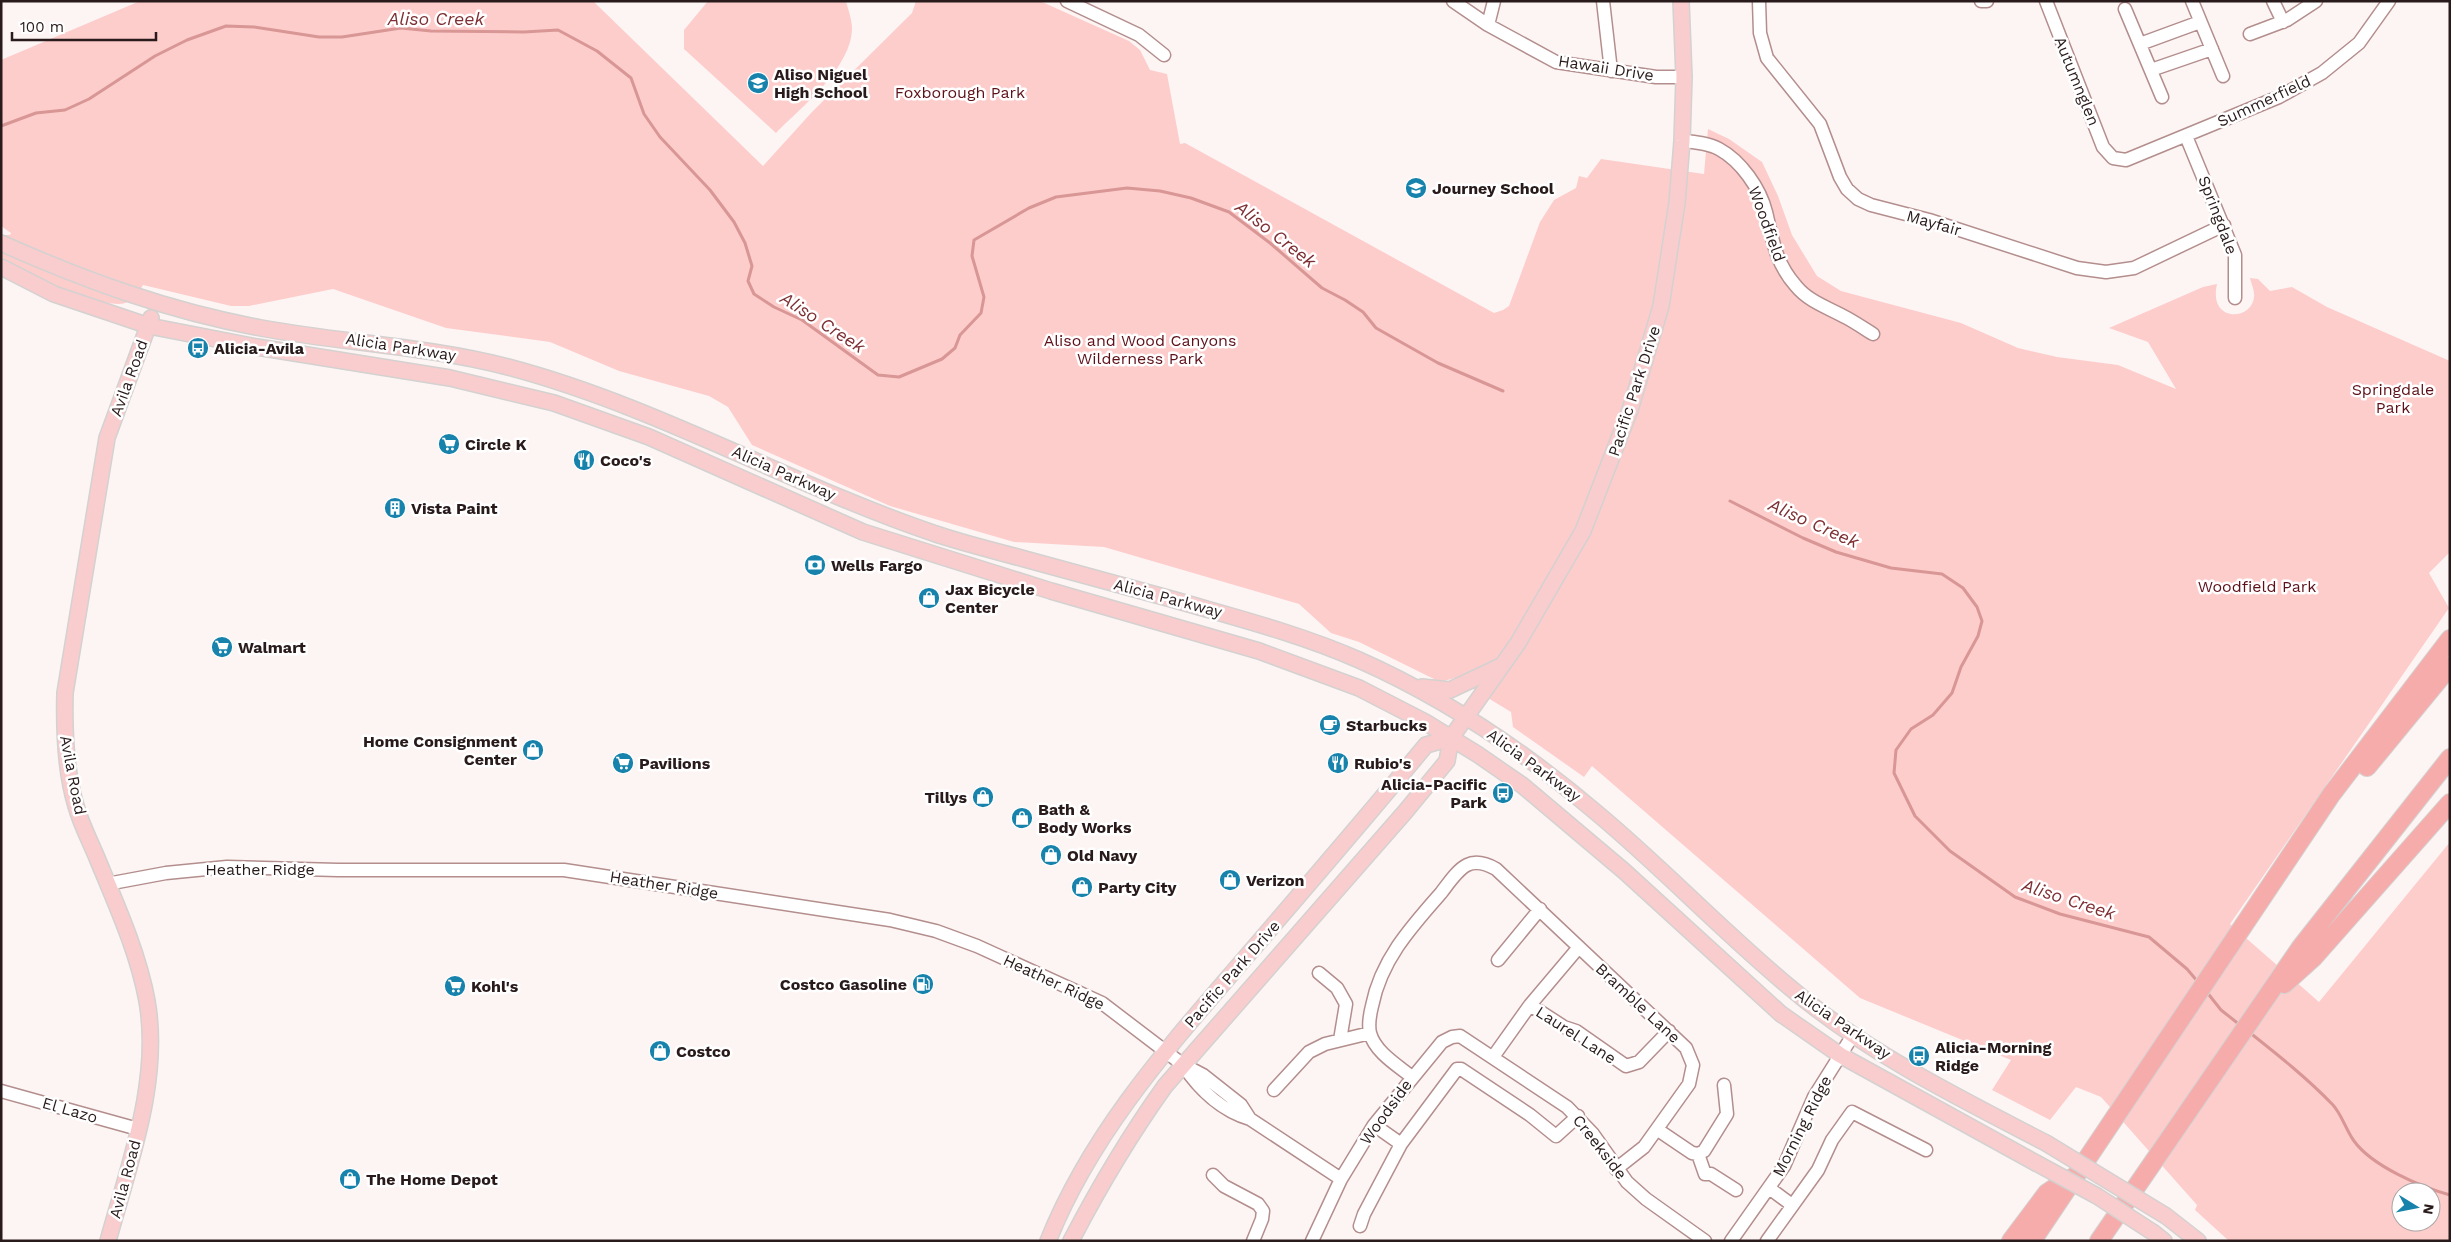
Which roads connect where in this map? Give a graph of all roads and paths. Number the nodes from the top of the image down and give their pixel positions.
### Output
1 (1067, 1) edge
2 (1453, 1) edge
3 (1494, 1) edge
4 (1603, 1) edge
5 (1681, 1) edge
6 (1759, 1) edge
7 (1981, 1) edge
8 (1987, 1) edge
9 (2046, 1) edge
10 (2192, 1) edge
11 (2273, 1) edge
12 (2316, 1) edge
13 (2389, 1) edge
14 (2299, 6) edge
15 (2125, 9) dead end
16 (2200, 22) junction
17 (2283, 22) junction
18 (1488, 25) junction
19 (2250, 34) dead end
20 (2140, 44) junction
21 (2212, 49) junction
22 (1164, 55) dead end
23 (2151, 70) junction
24 (1611, 71) junction
25 (2223, 76) dead end
26 (1684, 77) junction
27 (2162, 97) dead end
28 (2186, 136) junction
29 (1681, 147) junction
30 (2113, 158) joint
31 (2224, 225) junction
32 (1, 243) edge
33 (1, 268) edge
34 (2235, 298) dead end
35 (155, 304) junction
36 (149, 326) junction
37 (1873, 334) dead end
38 (2450, 639) edge
39 (1504, 664) junction
40 (2450, 666) edge
41 (1413, 686) junction
42 (1467, 716) junction
43 (1451, 738) junction
44 (2450, 758) edge
45 (2450, 804) edge
46 (108, 884) junction
47 (1540, 909) junction
48 (2253, 914) junction
49 (1579, 947) junction
50 (2308, 952) junction
51 (1498, 960) dead end
52 (1318, 973) dead end
53 (1530, 1005) junction
54 (1669, 1031) junction
55 (1370, 1033) junction
56 (1853, 1035) junction
57 (1340, 1040) junction
58 (1166, 1050) junction
59 (1840, 1055) junction
60 (1494, 1056) junction
61 (1182, 1064) junction
62 (1412, 1077) junction
63 (1724, 1085) dead end
64 (1274, 1090) dead end
65 (1, 1091) edge
66 (1578, 1116) junction
67 (1374, 1125) junction
68 (138, 1130) junction
69 (1658, 1130) junction
70 (1401, 1144) junction
71 (1926, 1150) dead end
72 (1698, 1154) junction
73 (1616, 1169) junction
74 (1213, 1175) dead end
75 (2075, 1175) junction
76 (1341, 1179) junction
77 (1769, 1188) junction
78 (1736, 1190) dead end
79 (1792, 1205) junction
80 (1360, 1226) dead end
81 (2159, 1237) edge
82 (108, 1241) edge
83 (1048, 1241) edge
84 (1071, 1241) edge
85 (1253, 1241) edge
86 (1312, 1241) edge
87 (1705, 1241) edge
88 (1731, 1241) edge
89 (1767, 1241) edge
90 (2011, 1241) edge
91 (2032, 1241) edge
92 (2099, 1241) edge
93 (2198, 1241) edge

1 - 22 street
2 - 18 street, Hawaii Drive
3 - 18 street
4 - 24 street
5 - 26 main road, Pacific Park Drive
6 - 31 street, Mayfair
7 - 8 street
9 - 30 street, Autumnglen
10 - 16 street
11 - 17 street
12 - 14 street
13 - 28 street, Summerfield
14 - 17 street
15 - 20 street
16 - 20 street
16 - 21 street
17 - 19 street
18 - 24 street, Hawaii Drive
20 - 23 street
21 - 23 street
21 - 25 street
23 - 27 street
24 - 26 street, Hawaii Drive
26 - 29 main road, Pacific Park Drive
28 - 30 street, Summerfield
28 - 31 street, Springdale
29 - 37 street, Woodfield
29 - 39 main road, Pacific Park Drive
31 - 34 street, Springdale
32 - 35 main road, Alicia Parkway
33 - 36 main road, Alicia Parkway
35 - 36 main road, Avila Road
35 - 41 main road, Alicia Parkway
36 - 43 main road, Alicia Parkway
36 - 46 main road, Avila Road
38 - 48 highway
39 - 41 main road
39 - 42 main road, Pacific Park Drive
40 - 48 highway
41 - 42 main road, Alicia Parkway
42 - 43 main road, Pacific Park Drive
42 - 56 main road, Alicia Parkway
43 - 58 main road, Pacific Park Drive
43 - 59 main road, Alicia Parkway
43 - 61 main road, Pacific Park Drive
44 - 50 highway
45 - 50 highway
46 - 58 street, Heather Ridge
46 - 68 main road, Avila Road
47 - 49 street, Bramble Lane
47 - 51 street
47 - 55 street, Bramble Lane
48 - 75 highway
49 - 53 street
49 - 54 street, Bramble Lane
50 - 92 highway
52 - 57 street
53 - 54 street, Laurel Lane
53 - 60 street
54 - 69 street, Bramble Lane
55 - 57 street
55 - 62 street
56 - 59 street, Morning Ridge
56 - 93 main road, Alicia Parkway, bridge
57 - 64 street
58 - 61 street, Heather Ridge
58 - 83 main road, Pacific Park Drive
59 - 77 street, Morning Ridge
59 - 81 main road, Alicia Parkway, bridge
60 - 62 street, Woodside
60 - 66 street, Creekside
61 - 76 street, Heather Ridge
61 - 84 main road, Pacific Park Drive
62 - 67 street, Woodside
63 - 72 street
65 - 68 street, El Lazo
66 - 70 street
66 - 73 street, Creekside
67 - 70 street
67 - 76 street, Woodside
68 - 82 main road, Avila Road
69 - 72 street
69 - 73 street, Bramble Lane
70 - 80 street
71 - 79 street
72 - 78 street
73 - 87 street, Creekside
74 - 85 street
75 - 90 highway
75 - 91 highway
76 - 86 street, Woodside
77 - 79 street
77 - 88 street, Morning Ridge
79 - 89 street

